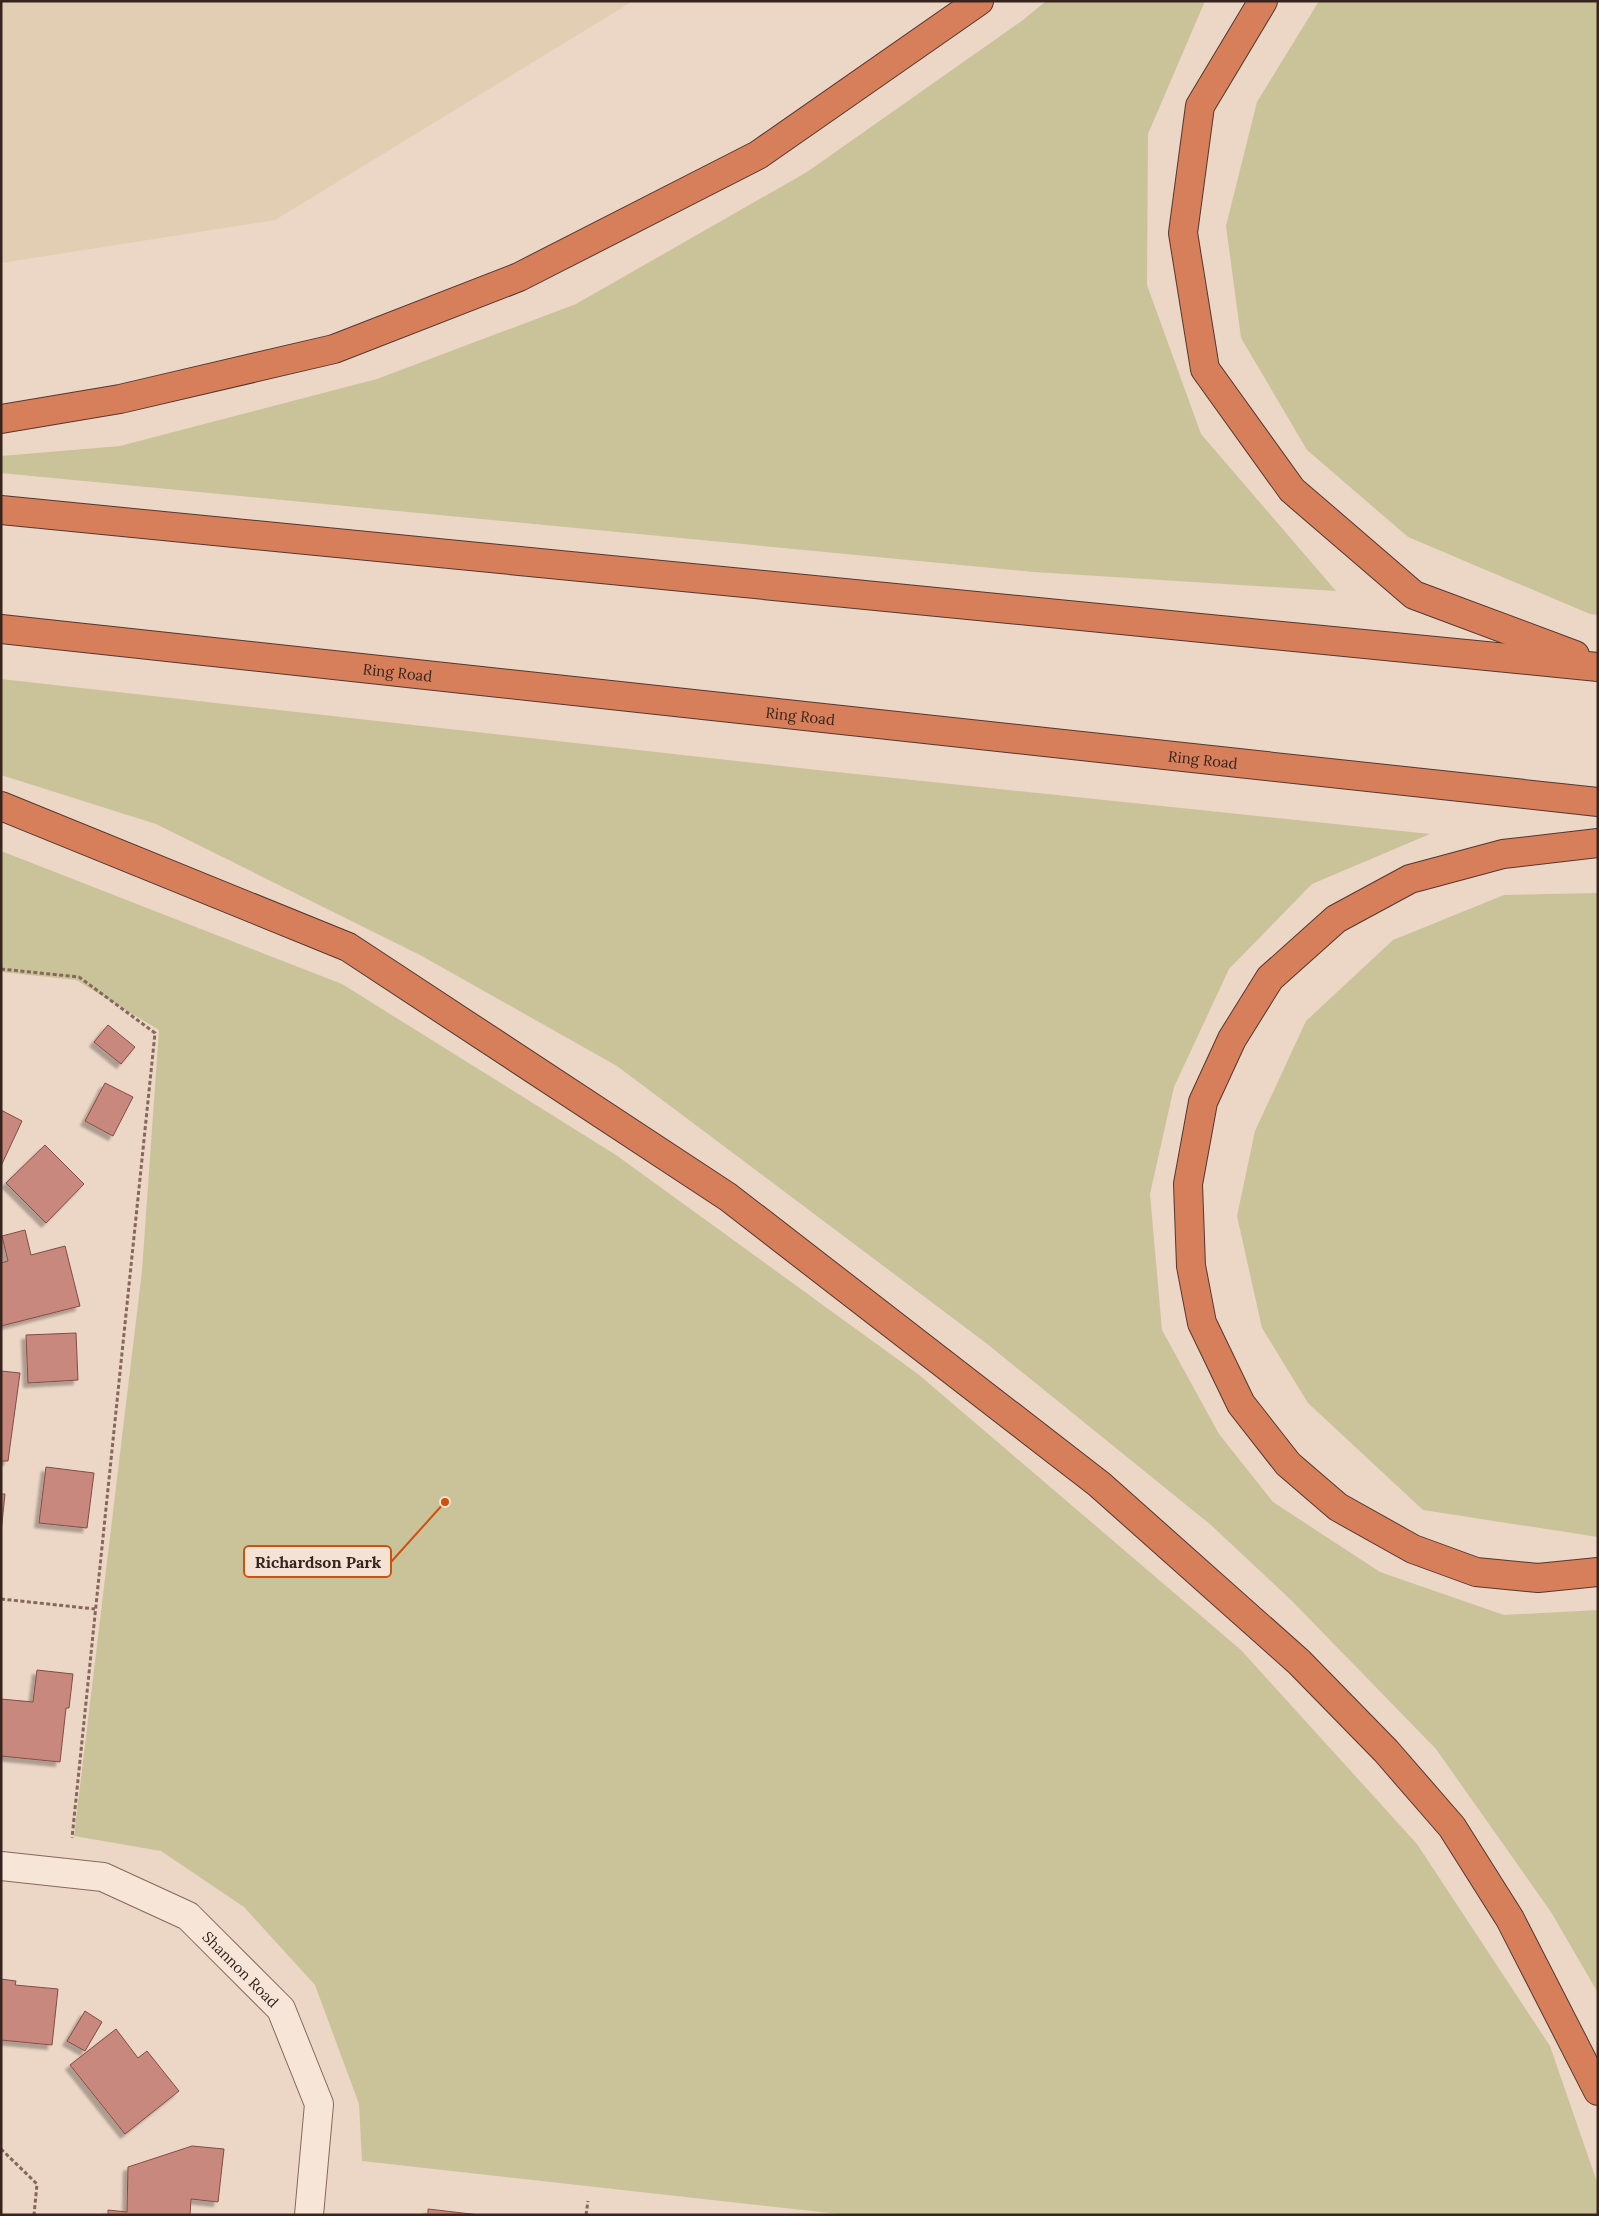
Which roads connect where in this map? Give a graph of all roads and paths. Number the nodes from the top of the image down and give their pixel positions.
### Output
1 (979, 1) edge
2 (1263, 1) edge
3 (1, 419) edge
4 (1, 510) edge
5 (1, 629) edge
6 (1598, 663) edge
7 (1598, 667) edge
8 (1598, 802) edge
9 (1, 806) edge
10 (1598, 843) edge
11 (1, 969) edge
12 (1598, 1572) edge
13 (1, 1599) edge
14 (95, 1609) junction
15 (1, 1866) edge
16 (69, 1873) junction
17 (1598, 2091) edge
18 (1, 2149) edge
19 (588, 2201) dead end
20 (34, 2215) edge
21 (309, 2215) edge
22 (586, 2215) edge

1 - 3 highway
2 - 6 highway
4 - 7 highway
5 - 8 highway, Ring Road
9 - 17 highway
10 - 12 highway
11 - 14 path
13 - 14 path
14 - 16 path
15 - 16 street, Shannon Road
16 - 21 street, Shannon Road
18 - 20 path
19 - 22 path

